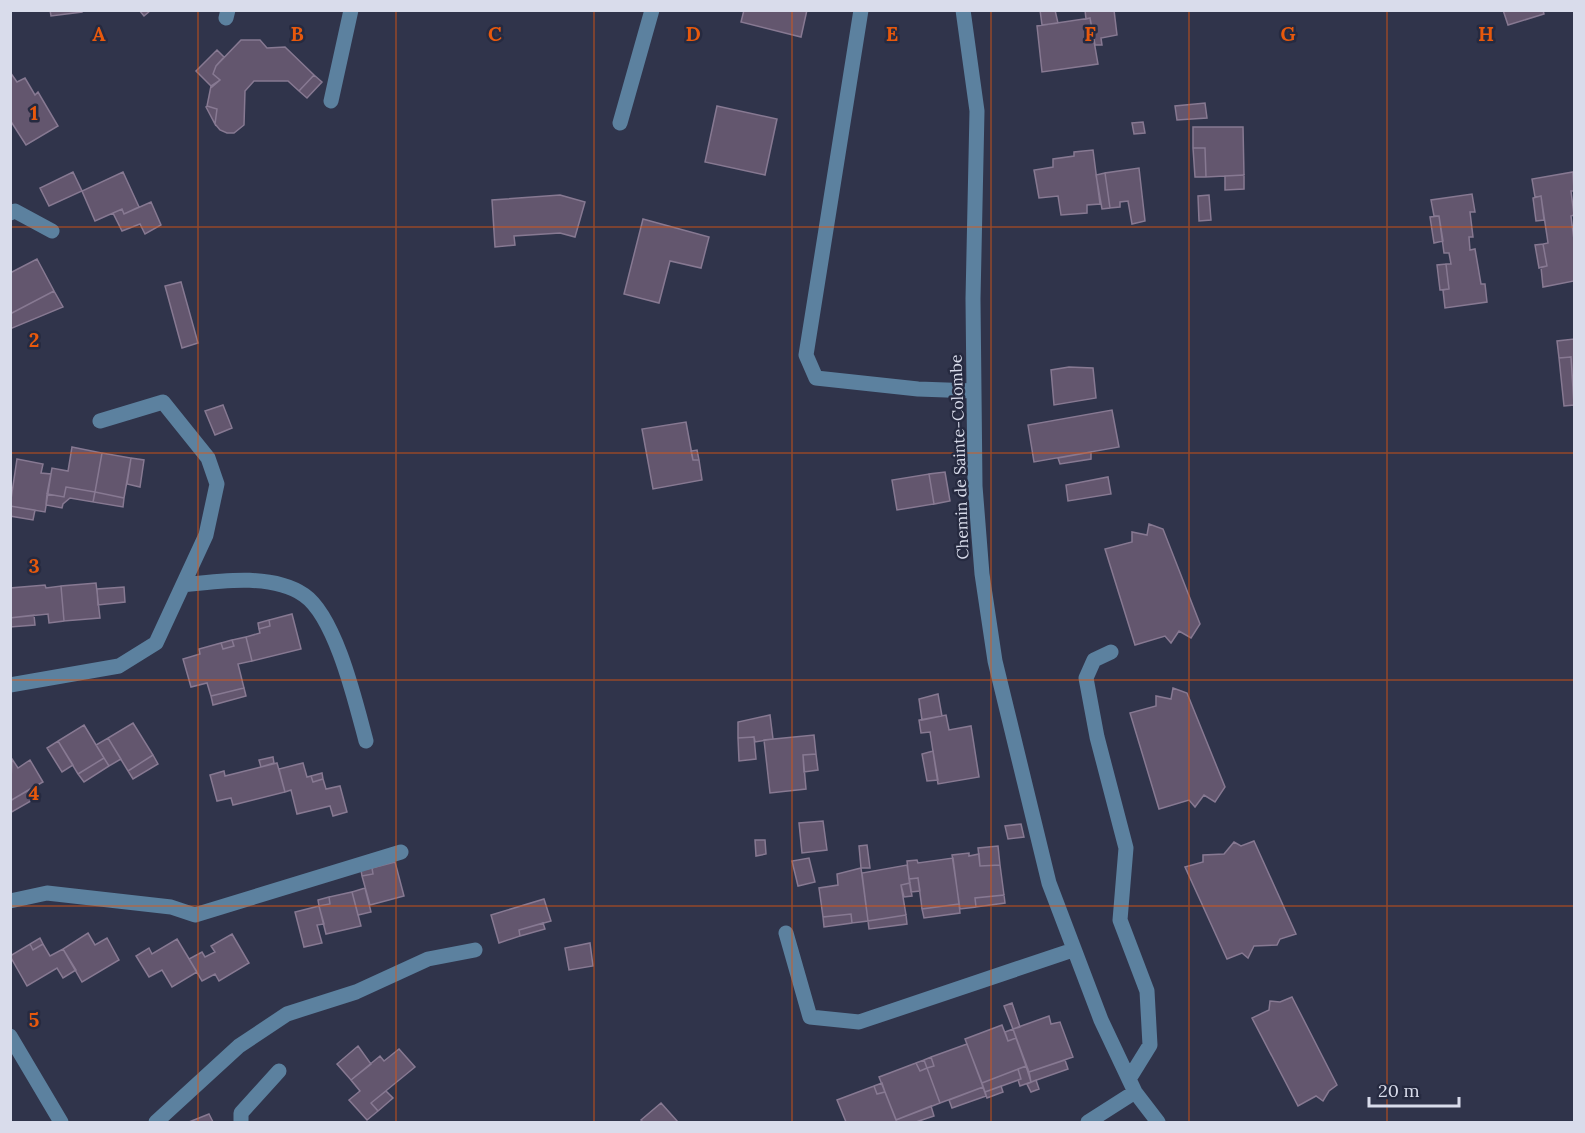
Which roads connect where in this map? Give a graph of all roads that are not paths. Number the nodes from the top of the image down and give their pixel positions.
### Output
1 (652, 10) edge
2 (861, 10) edge
3 (963, 10) edge
4 (349, 12) edge
5 (332, 101) dead end
6 (620, 123) dead end
7 (10, 213) edge
8 (52, 231) dead end
9 (974, 391) junction
10 (100, 421) dead end
11 (183, 585) junction
12 (1111, 652) dead end
13 (10, 685) edge
14 (366, 741) dead end
15 (401, 852) dead end
16 (10, 901) edge
17 (786, 933) dead end
18 (475, 950) dead end
19 (1073, 950) junction
20 (10, 1036) edge
21 (279, 1071) dead end
22 (1132, 1086) junction
23 (61, 1122) edge
24 (156, 1122) edge
25 (241, 1122) edge
26 (1088, 1122) edge
27 (1158, 1122) edge

1 - 6 street
2 - 9 street
3 - 9 street, Chemin de Sainte-Colombe
4 - 5 street
7 - 8 street
9 - 19 street, Chemin de Sainte-Colombe
10 - 11 street
11 - 13 street
11 - 14 street
12 - 22 street
15 - 16 street
17 - 19 street
18 - 24 street
19 - 22 street, Chemin de Sainte-Colombe
20 - 23 street
21 - 25 street
22 - 26 street
22 - 27 street, Chemin de Sainte-Colombe

